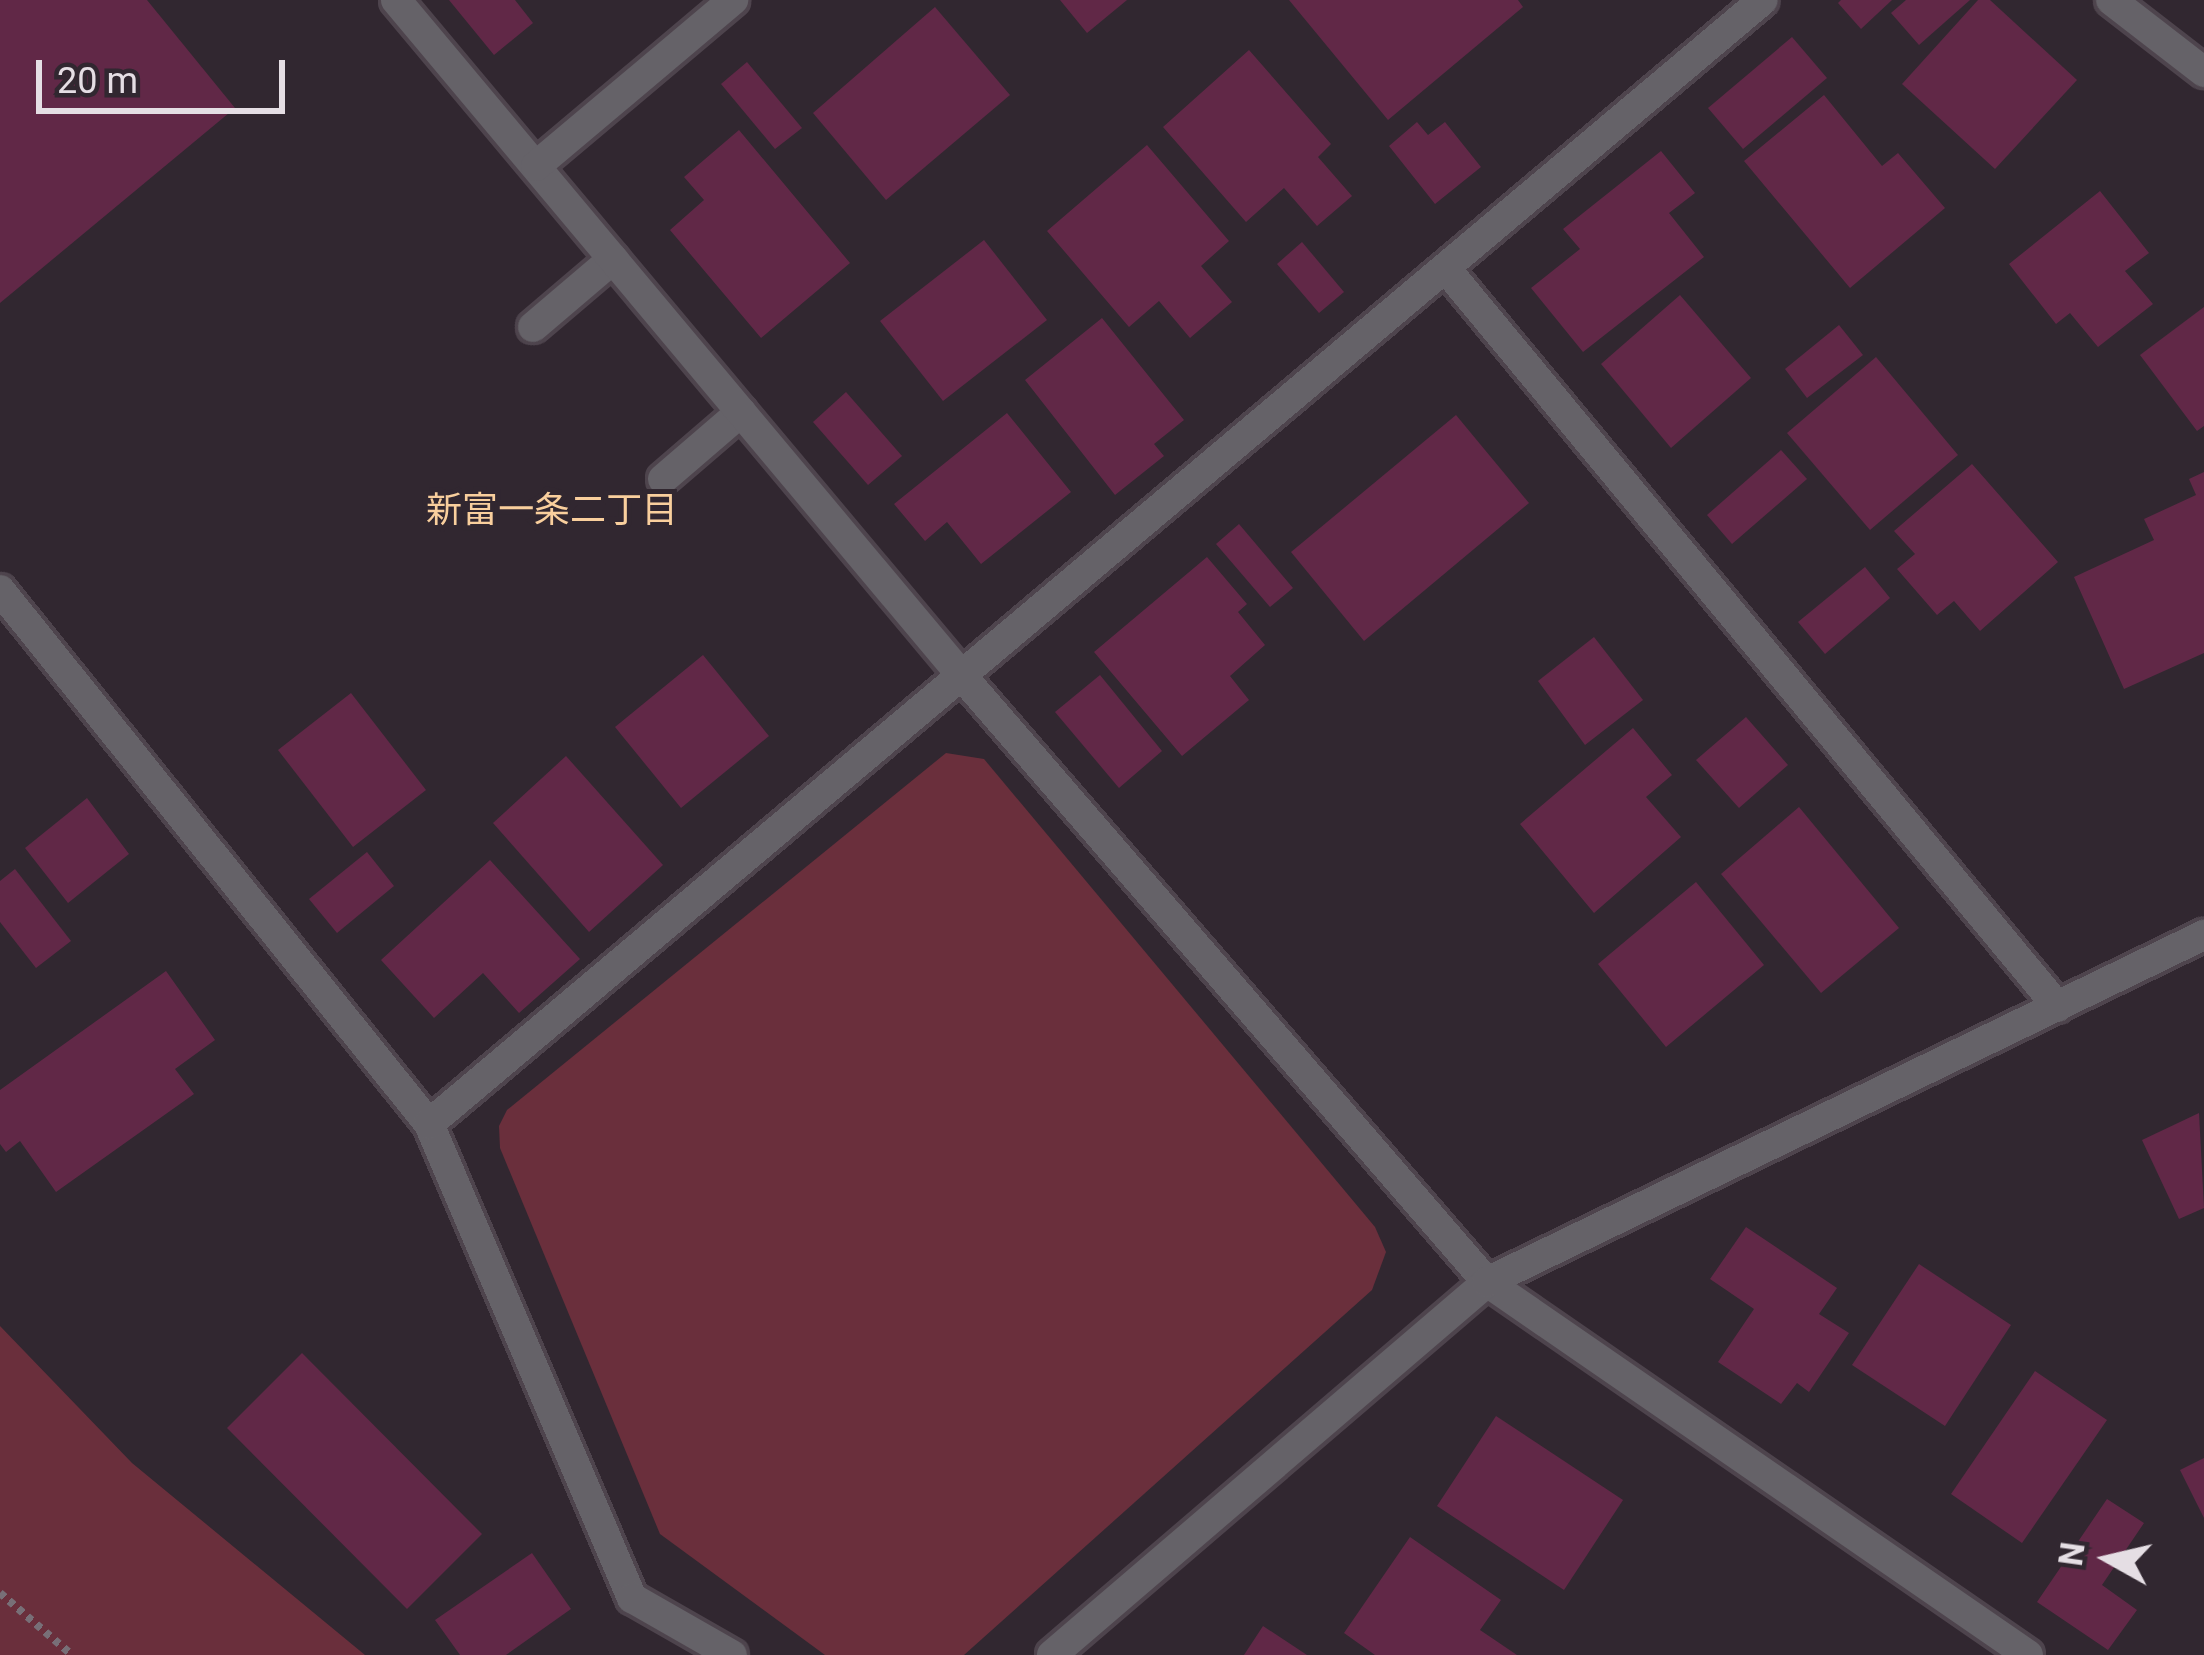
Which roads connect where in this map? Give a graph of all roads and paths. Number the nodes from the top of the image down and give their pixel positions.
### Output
1 (396, 0) edge
2 (733, 0) edge
3 (1762, 0) edge
4 (2111, 0) edge
5 (2204, 72) edge
6 (536, 166) junction
7 (613, 259) junction
8 (1447, 270) junction
9 (533, 327) dead end
10 (741, 412) junction
11 (663, 479) dead end
12 (0, 590) edge
13 (962, 676) junction
14 (2204, 935) edge
15 (2059, 1007) junction
16 (429, 1124) junction
17 (1487, 1282) junction
18 (0, 1593) edge
19 (72, 1655) edge
20 (732, 1655) edge
21 (1052, 1655) edge
22 (2028, 1655) edge

1 - 6 street
2 - 6 street
3 - 8 street
4 - 5 street
6 - 7 street
7 - 9 street
7 - 10 street
8 - 13 street
8 - 15 street
10 - 11 street
10 - 13 street
12 - 16 street
13 - 16 street
13 - 17 street
14 - 15 street
15 - 17 street
16 - 20 street
17 - 21 street
17 - 22 street
18 - 19 path

